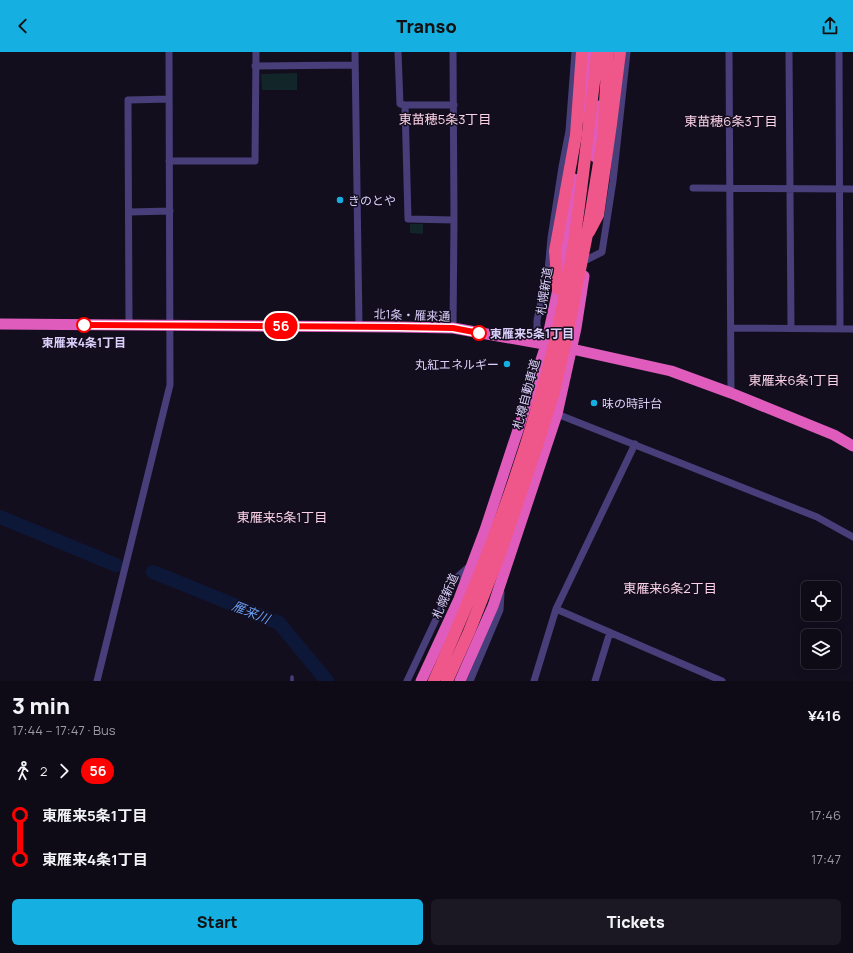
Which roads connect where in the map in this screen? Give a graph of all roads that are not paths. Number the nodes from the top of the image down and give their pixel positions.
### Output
1 (169, 52) edge
2 (256, 52) edge
3 (355, 52) edge
4 (398, 52) edge
5 (453, 52) edge
6 (575, 52) edge
7 (582, 52) edge
8 (592, 52) edge
9 (597, 52) edge
10 (604, 52) edge
11 (608, 52) edge
12 (620, 52) edge
13 (627, 52) edge
14 (729, 52) edge
15 (789, 52) edge
16 (839, 52) edge
17 (355, 65) junction
18 (255, 66) junction
19 (169, 99) junction
20 (405, 105) junction
21 (454, 105) junction
22 (170, 162) junction
23 (694, 188) dead end
24 (790, 188) junction
25 (730, 189) junction
26 (839, 189) junction
27 (853, 189) edge
28 (170, 211) junction
29 (129, 212) junction
30 (454, 220) junction
31 (589, 232) junction
32 (586, 260) junction
33 (558, 289) junction
34 (0, 324) edge
35 (129, 325) junction
36 (170, 326) junction
37 (359, 326) junction
38 (453, 328) junction
39 (731, 328) junction
40 (791, 328) junction
41 (840, 329) junction
42 (853, 329) edge
43 (546, 345) junction
44 (572, 350) junction
45 (731, 393) junction
46 (557, 414) junction
47 (635, 444) junction
48 (853, 446) edge
49 (853, 537) edge
50 (472, 565) junction
51 (502, 580) junction
52 (556, 609) junction
53 (610, 632) junction
54 (98, 681) edge
55 (407, 681) edge
56 (421, 681) edge
57 (434, 681) edge
58 (447, 681) edge
59 (460, 681) edge
60 (470, 681) edge
61 (534, 681) edge
62 (595, 681) edge
63 (722, 681) edge

1 - 19 street
2 - 18 street
3 - 17 street
4 - 20 street
5 - 21 street
6 - 43 street
7 - 33 highway
8 - 33 highway, 札幌新道
9 - 57 highway, 札樽自動車道, bridge
10 - 31 highway
11 - 58 highway, 札樽自動車道, bridge
12 - 31 highway
13 - 32 street
14 - 25 street
15 - 24 street
16 - 26 street
17 - 18 street
17 - 37 street
18 - 22 street
19 - 22 street
19 - 29 street
20 - 21 street
20 - 30 street
21 - 30 street
22 - 28 street
23 - 25 street
24 - 25 street
24 - 26 street
24 - 40 street
25 - 39 street
26 - 27 street
26 - 41 street
28 - 29 street
28 - 36 street
29 - 35 street
30 - 38 street
31 - 32 highway
32 - 44 highway
33 - 43 highway, 札幌新道
34 - 35 highway, 北1条・雁来通
35 - 36 highway, 北1条・雁来通
36 - 37 highway, 北1条・雁来通
36 - 54 street
37 - 38 highway, 北1条・雁来通
38 - 43 highway, 北1条・雁来通
39 - 40 street
39 - 45 street
40 - 41 street
41 - 42 street
43 - 44 highway, 北1条・雁来通
43 - 50 highway, 札幌新道
44 - 45 highway, 北1条・雁来通
44 - 46 highway
45 - 48 highway, 北1条・雁来通
46 - 47 street
46 - 51 highway
47 - 49 street
47 - 52 street
50 - 55 street
50 - 56 highway, 札幌新道
51 - 59 highway
51 - 60 street
52 - 53 street
52 - 61 street
53 - 62 street
53 - 63 street

